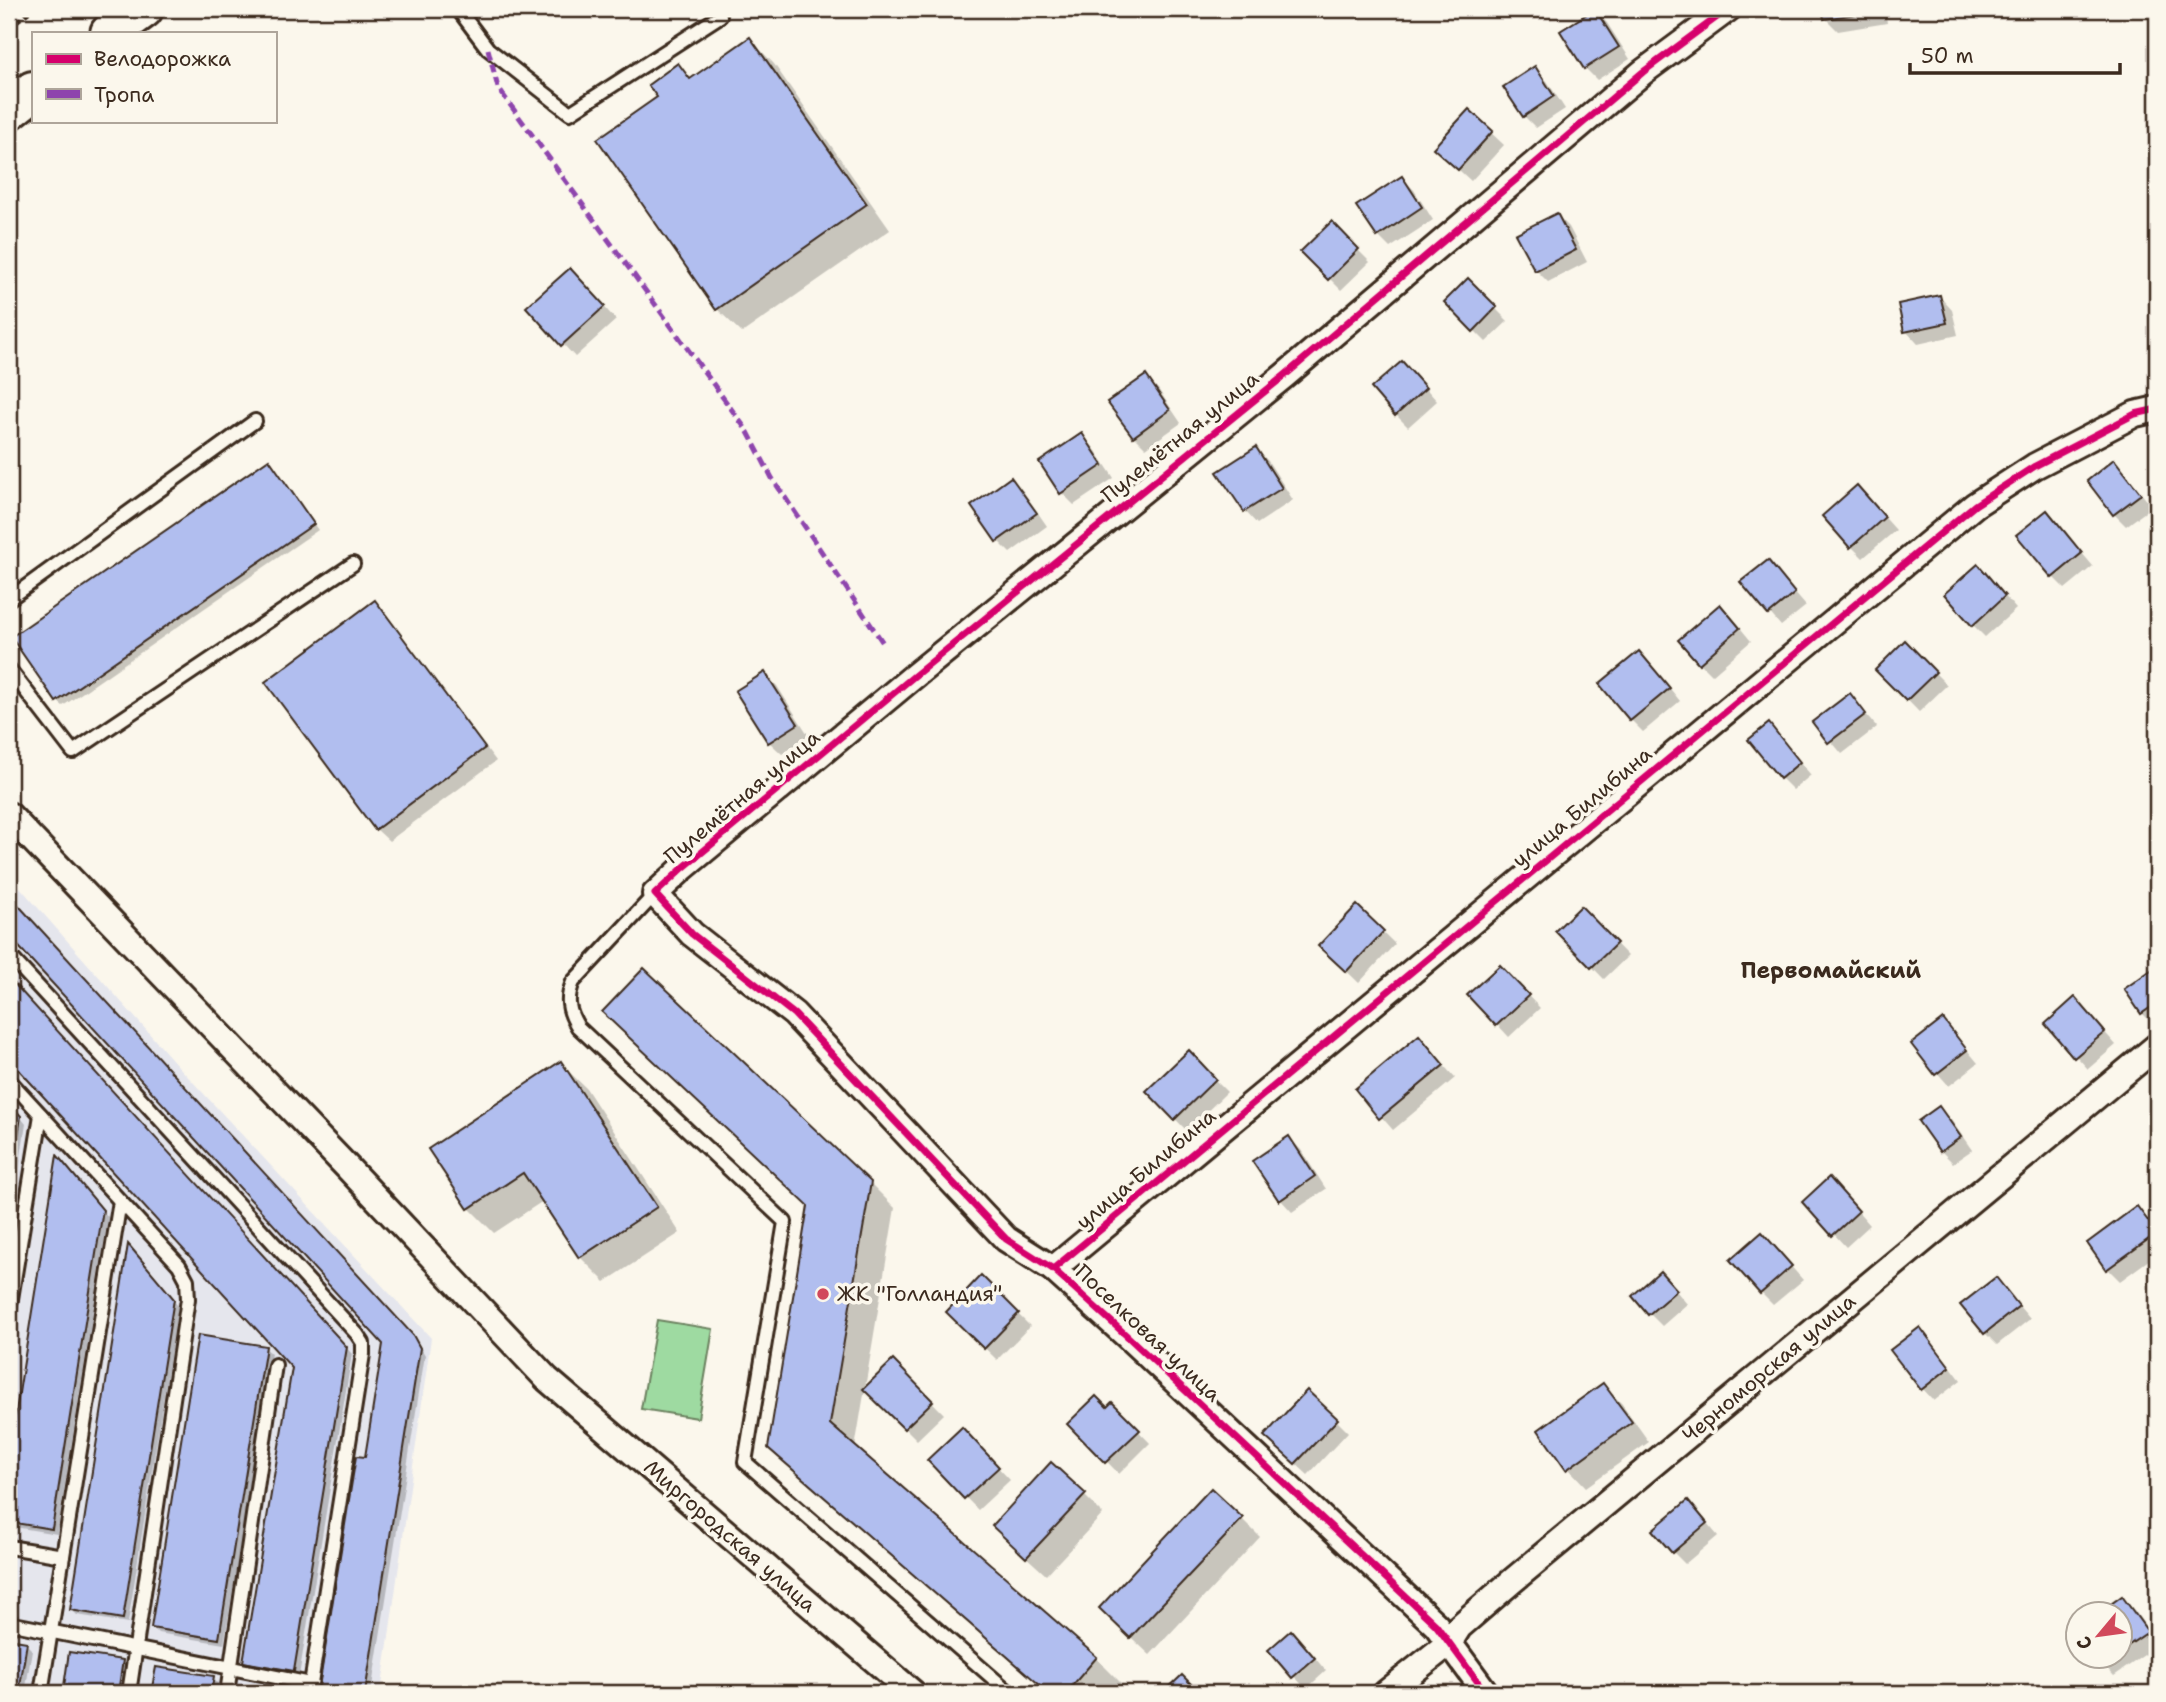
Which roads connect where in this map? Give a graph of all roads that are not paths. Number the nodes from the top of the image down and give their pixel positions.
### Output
1 (458, 9) edge
2 (1728, 9) edge
3 (720, 16) dead end
4 (32, 93) edge
5 (9, 110) edge
6 (2157, 410) edge
7 (255, 421) dead end
8 (353, 564) dead end
9 (9, 599) edge
10 (9, 669) edge
11 (9, 815) edge
12 (655, 894) junction
13 (9, 954) edge
14 (2157, 1046) edge
15 (9, 1080) edge
16 (41, 1115) junction
17 (120, 1201) junction
18 (1053, 1269) junction
19 (9, 1311) edge
20 (275, 1366) dead end
21 (9, 1547) edge
22 (63, 1556) junction
23 (9, 1623) edge
24 (51, 1632) junction
25 (1449, 1643) junction
26 (136, 1649) junction
27 (230, 1668) junction
28 (310, 1689) edge
29 (41, 1693) edge
30 (129, 1693) edge
31 (227, 1693) edge
32 (913, 1693) edge
33 (1010, 1693) edge
34 (1386, 1693) edge
35 (1486, 1693) edge

1 - 3 lane
2 - 12 street, Пулемётная улица
4 - 5 main road
6 - 18 street, улица Билибина
7 - 9 lane
8 - 10 lane
11 - 32 street, Миргородская улица
12 - 18 street, Поселковая улица
12 - 33 lane
13 - 28 lane
14 - 25 street, Черноморская улица
15 - 16 lane
16 - 17 lane
16 - 19 lane
17 - 22 lane
17 - 26 lane
18 - 25 street, Поселковая улица
20 - 27 lane
21 - 22 lane
22 - 24 lane
23 - 24 lane
24 - 26 lane
24 - 29 lane
25 - 34 street, Черноморская улица
25 - 35 street, Поселковая улица
26 - 27 lane
26 - 30 lane
27 - 28 lane
27 - 31 lane

